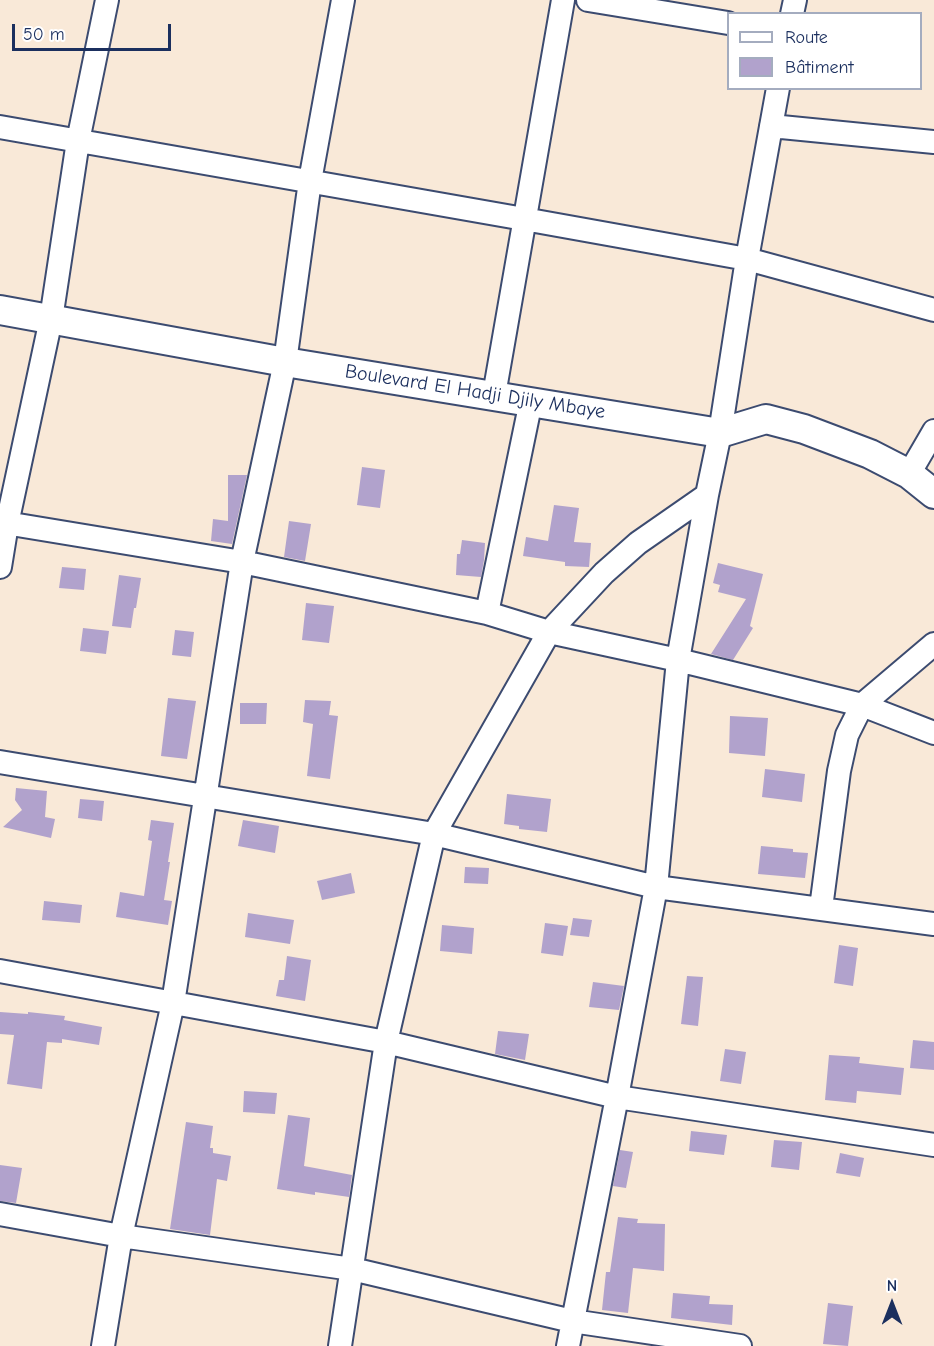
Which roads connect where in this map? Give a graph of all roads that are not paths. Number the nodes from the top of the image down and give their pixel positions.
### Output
1 (107, 0) edge
2 (343, 0) edge
3 (563, 0) edge
4 (588, 0) edge
5 (727, 23) edge
6 (778, 90) edge
7 (771, 126) junction
8 (0, 127) edge
9 (78, 141) junction
10 (934, 142) edge
11 (310, 181) junction
12 (524, 219) junction
13 (747, 259) junction
14 (0, 310) edge
15 (934, 310) edge
16 (51, 319) junction
17 (285, 362) junction
18 (494, 395) junction
19 (531, 401) junction
20 (934, 431) edge
21 (720, 433) junction
22 (909, 474) junction
23 (934, 494) edge
24 (707, 495) junction
25 (3, 523) edge
26 (242, 562) junction
27 (0, 567) edge
28 (487, 613) junction
29 (549, 632) junction
30 (934, 645) edge
31 (678, 660) junction
32 (862, 705) junction
33 (934, 733) edge
34 (0, 762) edge
35 (205, 796) junction
36 (434, 834) junction
37 (657, 887) junction
38 (821, 908) junction
39 (934, 924) edge
40 (0, 971) edge
41 (173, 1003) junction
42 (386, 1042) junction
43 (617, 1097) junction
44 (934, 1145) edge
45 (0, 1214) edge
46 (121, 1236) junction
47 (352, 1269) junction
48 (572, 1321) junction
49 (103, 1346) edge
50 (340, 1346) edge
51 (568, 1346) edge
52 (740, 1346) edge

1 - 9 street
2 - 11 street
3 - 12 street
4 - 5 street
6 - 7 street
7 - 10 street
7 - 13 street
8 - 9 street
9 - 11 street
9 - 16 street
11 - 12 street
11 - 17 street
12 - 13 street
12 - 18 street
13 - 15 street
13 - 21 street
14 - 16 main road, Boulevard El Hadji Djily Mbaye
16 - 17 main road, Boulevard El Hadji Djily Mbaye
16 - 25 street
17 - 18 main road, Boulevard El Hadji Djily Mbaye
17 - 26 street
18 - 19 main road, Boulevard El Hadji Djily Mbaye
19 - 21 main road, Boulevard El Hadji Djily Mbaye
19 - 28 street
20 - 22 street
21 - 22 main road, Boulevard El Hadji Djily Mbaye
21 - 24 street
22 - 23 main road, Boulevard El Hadji Djily Mbaye
24 - 29 street
24 - 31 street
25 - 26 street
25 - 27 street
26 - 28 street
26 - 35 street
28 - 29 street
29 - 31 street
29 - 36 street
30 - 32 street
31 - 32 street
31 - 37 street
32 - 33 street
32 - 38 street
34 - 35 street
35 - 36 street
35 - 41 street
36 - 37 street
36 - 42 street
37 - 38 street
37 - 43 street
38 - 39 street
40 - 41 street
41 - 42 street
41 - 46 street
42 - 43 street
42 - 47 street
43 - 44 street
43 - 48 street
45 - 46 street
46 - 47 street
46 - 49 street
47 - 48 street
47 - 50 street
48 - 51 street
48 - 52 street

